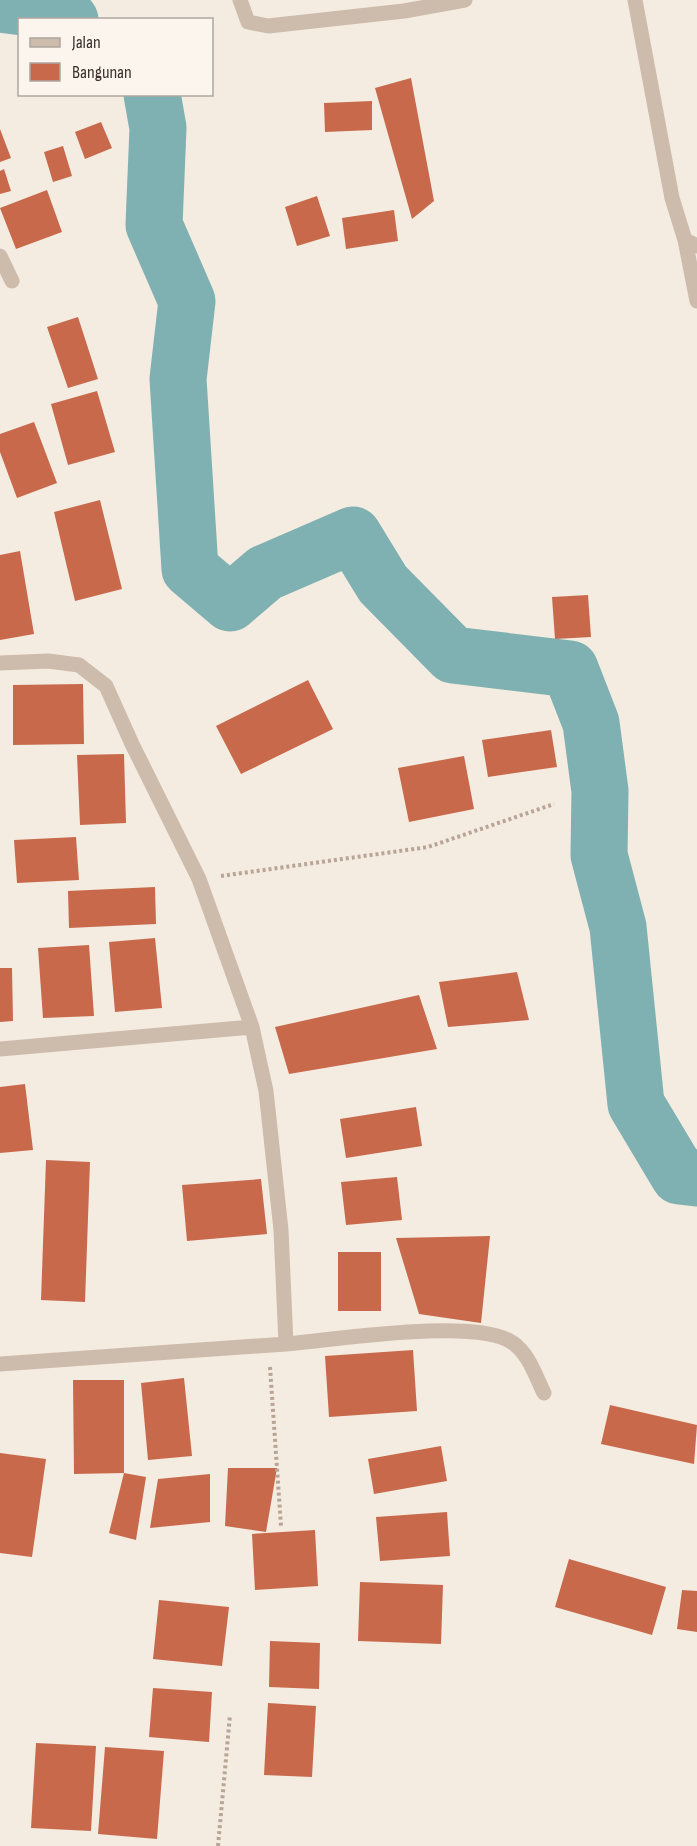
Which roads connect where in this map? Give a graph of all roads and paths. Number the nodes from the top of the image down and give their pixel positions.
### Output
1 (240, 0) edge
2 (465, 0) edge
3 (635, 0) edge
4 (691, 243) edge
5 (0, 256) edge
6 (12, 281) dead end
7 (697, 301) edge
8 (0, 663) edge
9 (554, 804) dead end
10 (200, 879) junction
11 (252, 1027) junction
12 (0, 1049) edge
13 (286, 1344) junction
14 (268, 1346) junction
15 (0, 1364) edge
16 (544, 1393) dead end
17 (281, 1526) dead end
18 (230, 1715) dead end
19 (218, 1846) edge

1 - 2 street
3 - 4 street
4 - 7 street
5 - 6 street
8 - 10 street
9 - 10 path
10 - 11 street
11 - 12 street
11 - 13 street
13 - 14 street
13 - 16 street
14 - 15 street
14 - 17 path
18 - 19 path

